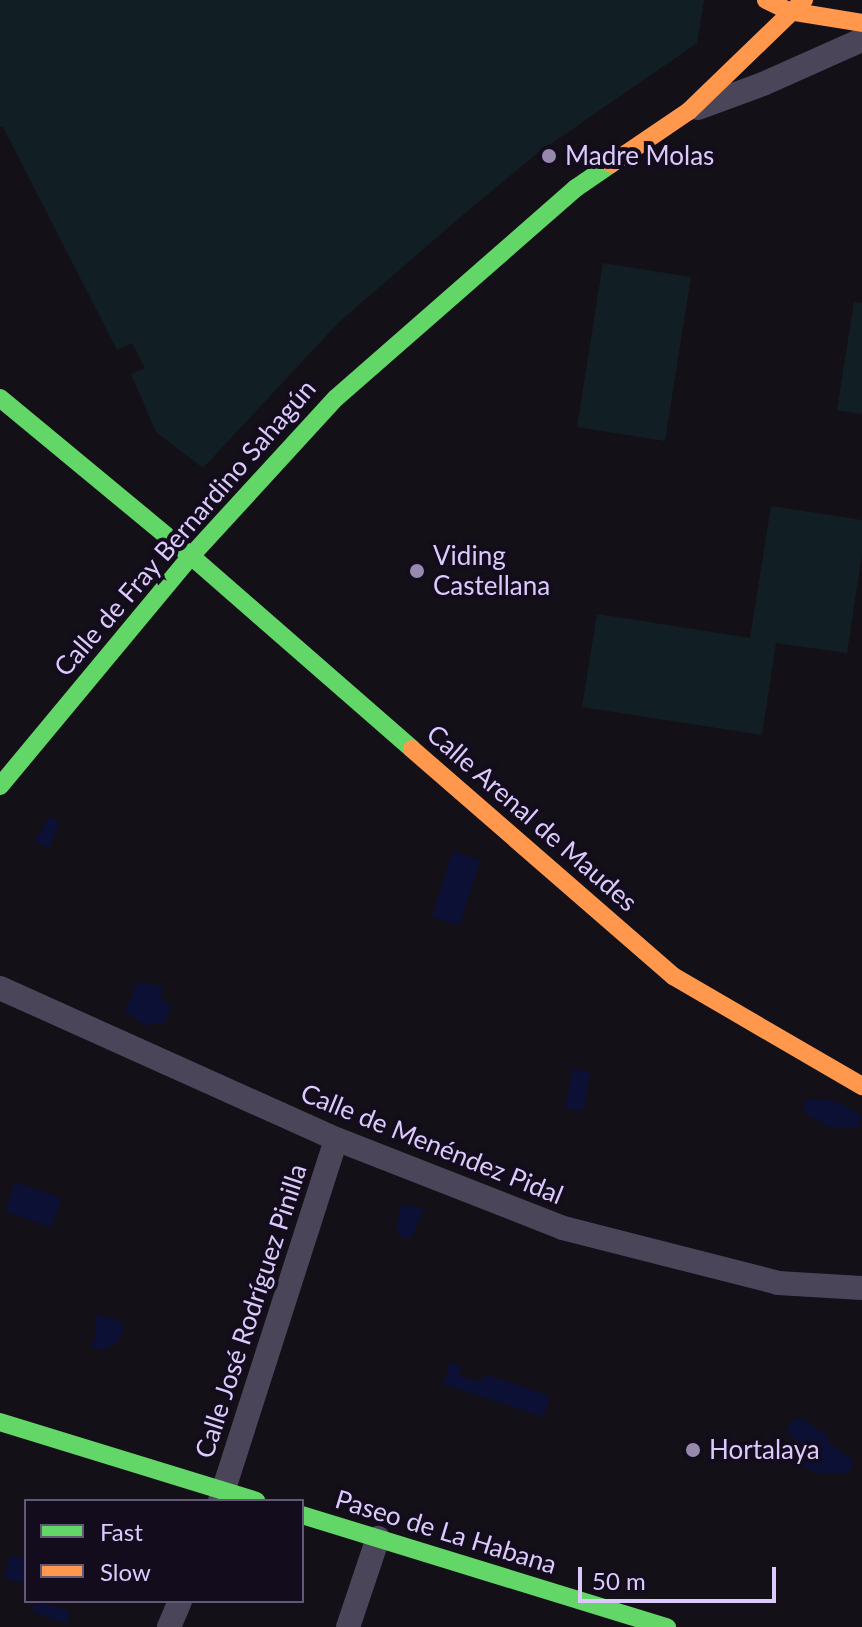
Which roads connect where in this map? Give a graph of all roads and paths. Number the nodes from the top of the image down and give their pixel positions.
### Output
1 (766, 0) edge
2 (797, 6) edge
3 (862, 23) edge
4 (862, 40) edge
5 (689, 111) junction
6 (0, 398) edge
7 (191, 556) junction
8 (0, 786) edge
9 (0, 988) edge
10 (862, 1086) edge
11 (336, 1139) junction
12 (862, 1288) edge
13 (0, 1422) edge
14 (222, 1496) edge
15 (242, 1499) edge
16 (304, 1516) edge
17 (378, 1538) junction
18 (179, 1603) edge
19 (169, 1627) edge
20 (348, 1627) edge
21 (667, 1627) edge

1 - 2 street
2 - 3 street
2 - 5 street, Calle de Fray Bernardino Sahagún
4 - 5 street, Calle de Fray Bernardino Sahagún
5 - 7 street, Calle de Fray Bernardino Sahagún
6 - 7 street, Calle Arenal de Maudes
7 - 8 street, Calle de Fray Bernardino Sahagún
7 - 10 street, Calle Arenal de Maudes
9 - 11 street, Calle de Menéndez Pidal
11 - 12 street, Calle de Menéndez Pidal
11 - 14 street, Calle José Rodríguez Pinilla
13 - 14 street
14 - 15 street
16 - 17 street, Paseo de La Habana
17 - 20 street
17 - 21 street, Paseo de La Habana
18 - 19 street

